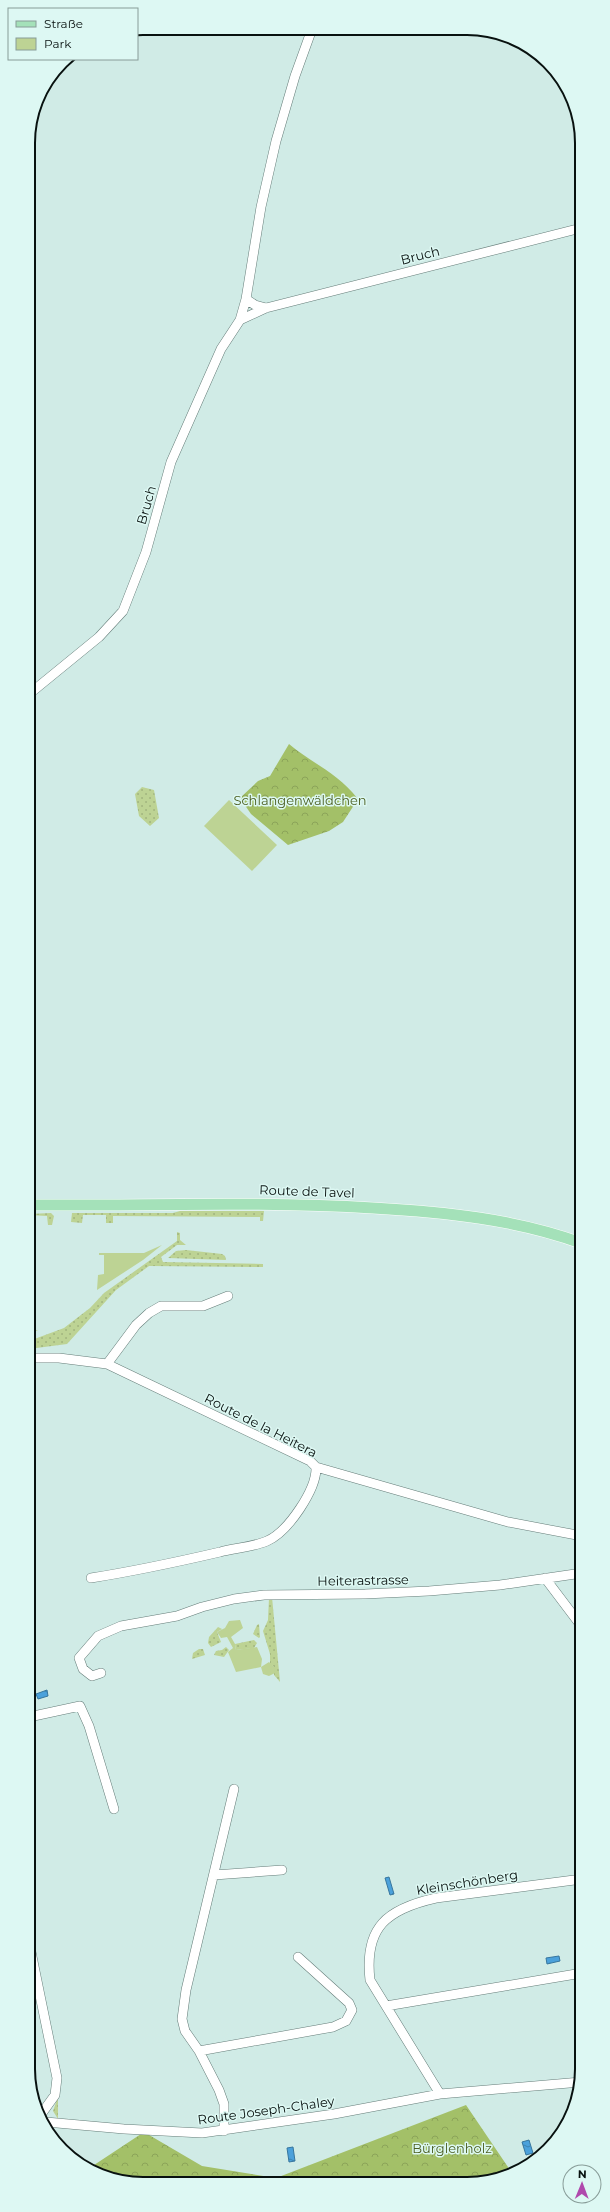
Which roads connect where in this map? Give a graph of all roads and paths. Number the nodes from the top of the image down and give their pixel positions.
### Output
1 (310, 35) edge
2 (575, 230) edge
3 (246, 299) junction
4 (266, 308) junction
5 (240, 320) junction
6 (35, 689) edge
7 (35, 1205) edge
8 (575, 1241) edge
9 (228, 1296) dead end
10 (35, 1358) edge
11 (107, 1364) junction
12 (316, 1467) junction
13 (575, 1535) edge
14 (575, 1573) edge
15 (91, 1578) dead end
16 (545, 1578) junction
17 (575, 1618) edge
18 (101, 1673) dead end
19 (35, 1716) edge
20 (234, 1789) dead end
21 (114, 1809) dead end
22 (282, 1870) dead end
23 (214, 1875) junction
24 (575, 1880) edge
25 (298, 1957) dead end
26 (35, 1971) edge
27 (575, 1974) edge
28 (386, 2006) junction
29 (199, 2051) junction
30 (574, 2083) edge
31 (440, 2094) junction
32 (43, 2111) edge
33 (49, 2122) edge
34 (224, 2131) junction

1 - 3 street
2 - 4 street, Bruch
3 - 4 street
3 - 5 street
4 - 5 street, Bruch
5 - 6 street, Bruch
7 - 8 main road, Route de Tavel
9 - 11 street
10 - 11 street, Route de la Heitera
11 - 12 street, Route de la Heitera
12 - 13 street
12 - 15 street, Route de la Heitera
14 - 16 street, Heiterastrasse
16 - 17 street
16 - 18 street, Heiterastrasse
19 - 21 street
20 - 23 street
22 - 23 street
23 - 29 street
24 - 28 street, Kleinschönberg
25 - 29 street
26 - 32 street
27 - 28 street
28 - 31 street, Kleinschönberg
29 - 34 street
30 - 31 street
31 - 34 street, Route Joseph-Chaley
33 - 34 street, Route Joseph-Chaley

